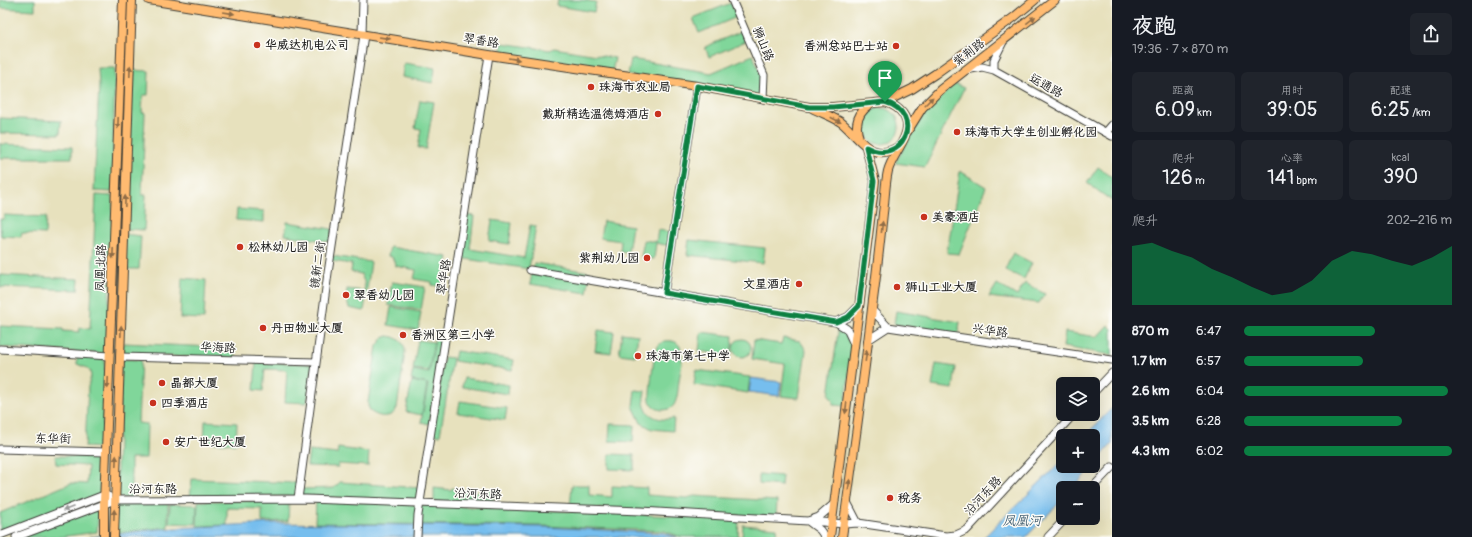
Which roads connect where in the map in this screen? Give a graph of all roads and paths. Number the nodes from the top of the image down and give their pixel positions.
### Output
1 (123, 0) edge
2 (132, 0) edge
3 (149, 0) edge
4 (363, 0) edge
5 (732, 0) edge
6 (1055, 0) edge
7 (1033, 1) edge
8 (363, 35) junction
9 (1003, 42) junction
10 (489, 55) junction
11 (966, 70) junction
12 (994, 70) junction
13 (697, 86) junction
14 (763, 99) junction
15 (885, 102) junction
16 (873, 103) junction
17 (809, 107) junction
18 (1112, 125) edge
19 (907, 132) junction
20 (1109, 134) edge
21 (859, 139) junction
22 (898, 146) junction
23 (866, 147) junction
24 (530, 270) dead end
25 (664, 293) junction
26 (859, 306) junction
27 (872, 310) junction
28 (836, 322) junction
29 (888, 327) junction
30 (868, 340) junction
31 (854, 344) junction
32 (0, 349) edge
33 (109, 356) junction
34 (120, 357) junction
35 (1112, 360) edge
36 (316, 362) junction
37 (1112, 373) edge
38 (1100, 386) edge
39 (1068, 421) edge
40 (0, 449) edge
41 (106, 452) junction
42 (1112, 467) edge
43 (1099, 481) edge
44 (104, 494) junction
45 (298, 499) junction
46 (115, 500) junction
47 (847, 502) junction
48 (420, 503) junction
49 (104, 504) junction
50 (834, 504) junction
51 (808, 520) junction
52 (832, 523) junction
53 (858, 523) junction
54 (844, 524) junction
55 (1059, 525) edge
56 (104, 534) edge
57 (114, 534) edge
58 (0, 535) edge
59 (16, 537) edge
60 (417, 537) edge
61 (825, 537) edge
62 (830, 537) edge
63 (842, 537) edge
64 (1048, 537) edge

1 -> 33 main road, 凤凰北路
34 -> 2 main road, 凤凰北路
3 -> 8 main road, 翠香路
4 - 8 street, 镜新二街
5 - 14 street, 狮山路
9 -> 6 main road, 紫荆路
7 - 15 main road, 紫荆路
8 -> 10 main road, 翠香路
8 - 36 street, 镜新二街
9 - 11 main road, 紫荆路
9 - 12 street
10 -> 13 main road, 翠香路
10 - 48 street, 翠华路
11 - 12 street, 运通路
19 -> 11 main road, 紫荆路
12 - 20 street, 运通路
13 - 14 main road, 翠香路
13 - 25 street
14 - 17 main road, 翠香路
15 - 16 main road
15 - 19 main road
16 - 17 main road
16 - 21 main road
17 -> 21 main road
18 - 20 street
19 - 22 main road
21 - 23 main road
22 - 23 main road
27 -> 22 main road
23 - 26 main road
24 - 25 street
25 - 28 street
26 - 28 street
26 - 31 main road
27 - 29 street
27 - 30 main road
28 - 31 street
29 - 30 street
29 - 35 street, 兴华路
47 -> 30 main road
31 -> 50 main road
32 - 33 street
33 -> 41 main road, 凤凰北路
34 - 36 street, 华海路
46 -> 34 main road, 凤凰北路
36 - 45 street, 镜新二街
37 - 38 street
39 - 53 street, 沿河东路
40 - 41 street, 东华街
41 - 44 main road, 凤凰北路
42 - 43 street
44 - 46 street, 沿河东路
44 - 49 main road, 凤凰北路
44 -> 58 street
45 - 46 street, 沿河东路
45 - 48 street, 沿河东路
46 - 49 street, 沿河东路
57 -> 46 main road, 凤凰北路
47 - 53 street
47 - 54 main road
48 - 51 street, 沿河东路
48 - 60 street, 翠华路
49 - 56 main road, 凤凰北路
49 - 59 street, 沿河东路
50 - 51 street, 沿河东路
50 - 52 main road
51 - 52 street, 沿河东路
51 - 61 street
52 - 54 street, 沿河东路
52 - 62 main road
53 - 54 street, 沿河东路
54 - 63 main road
55 - 64 street

